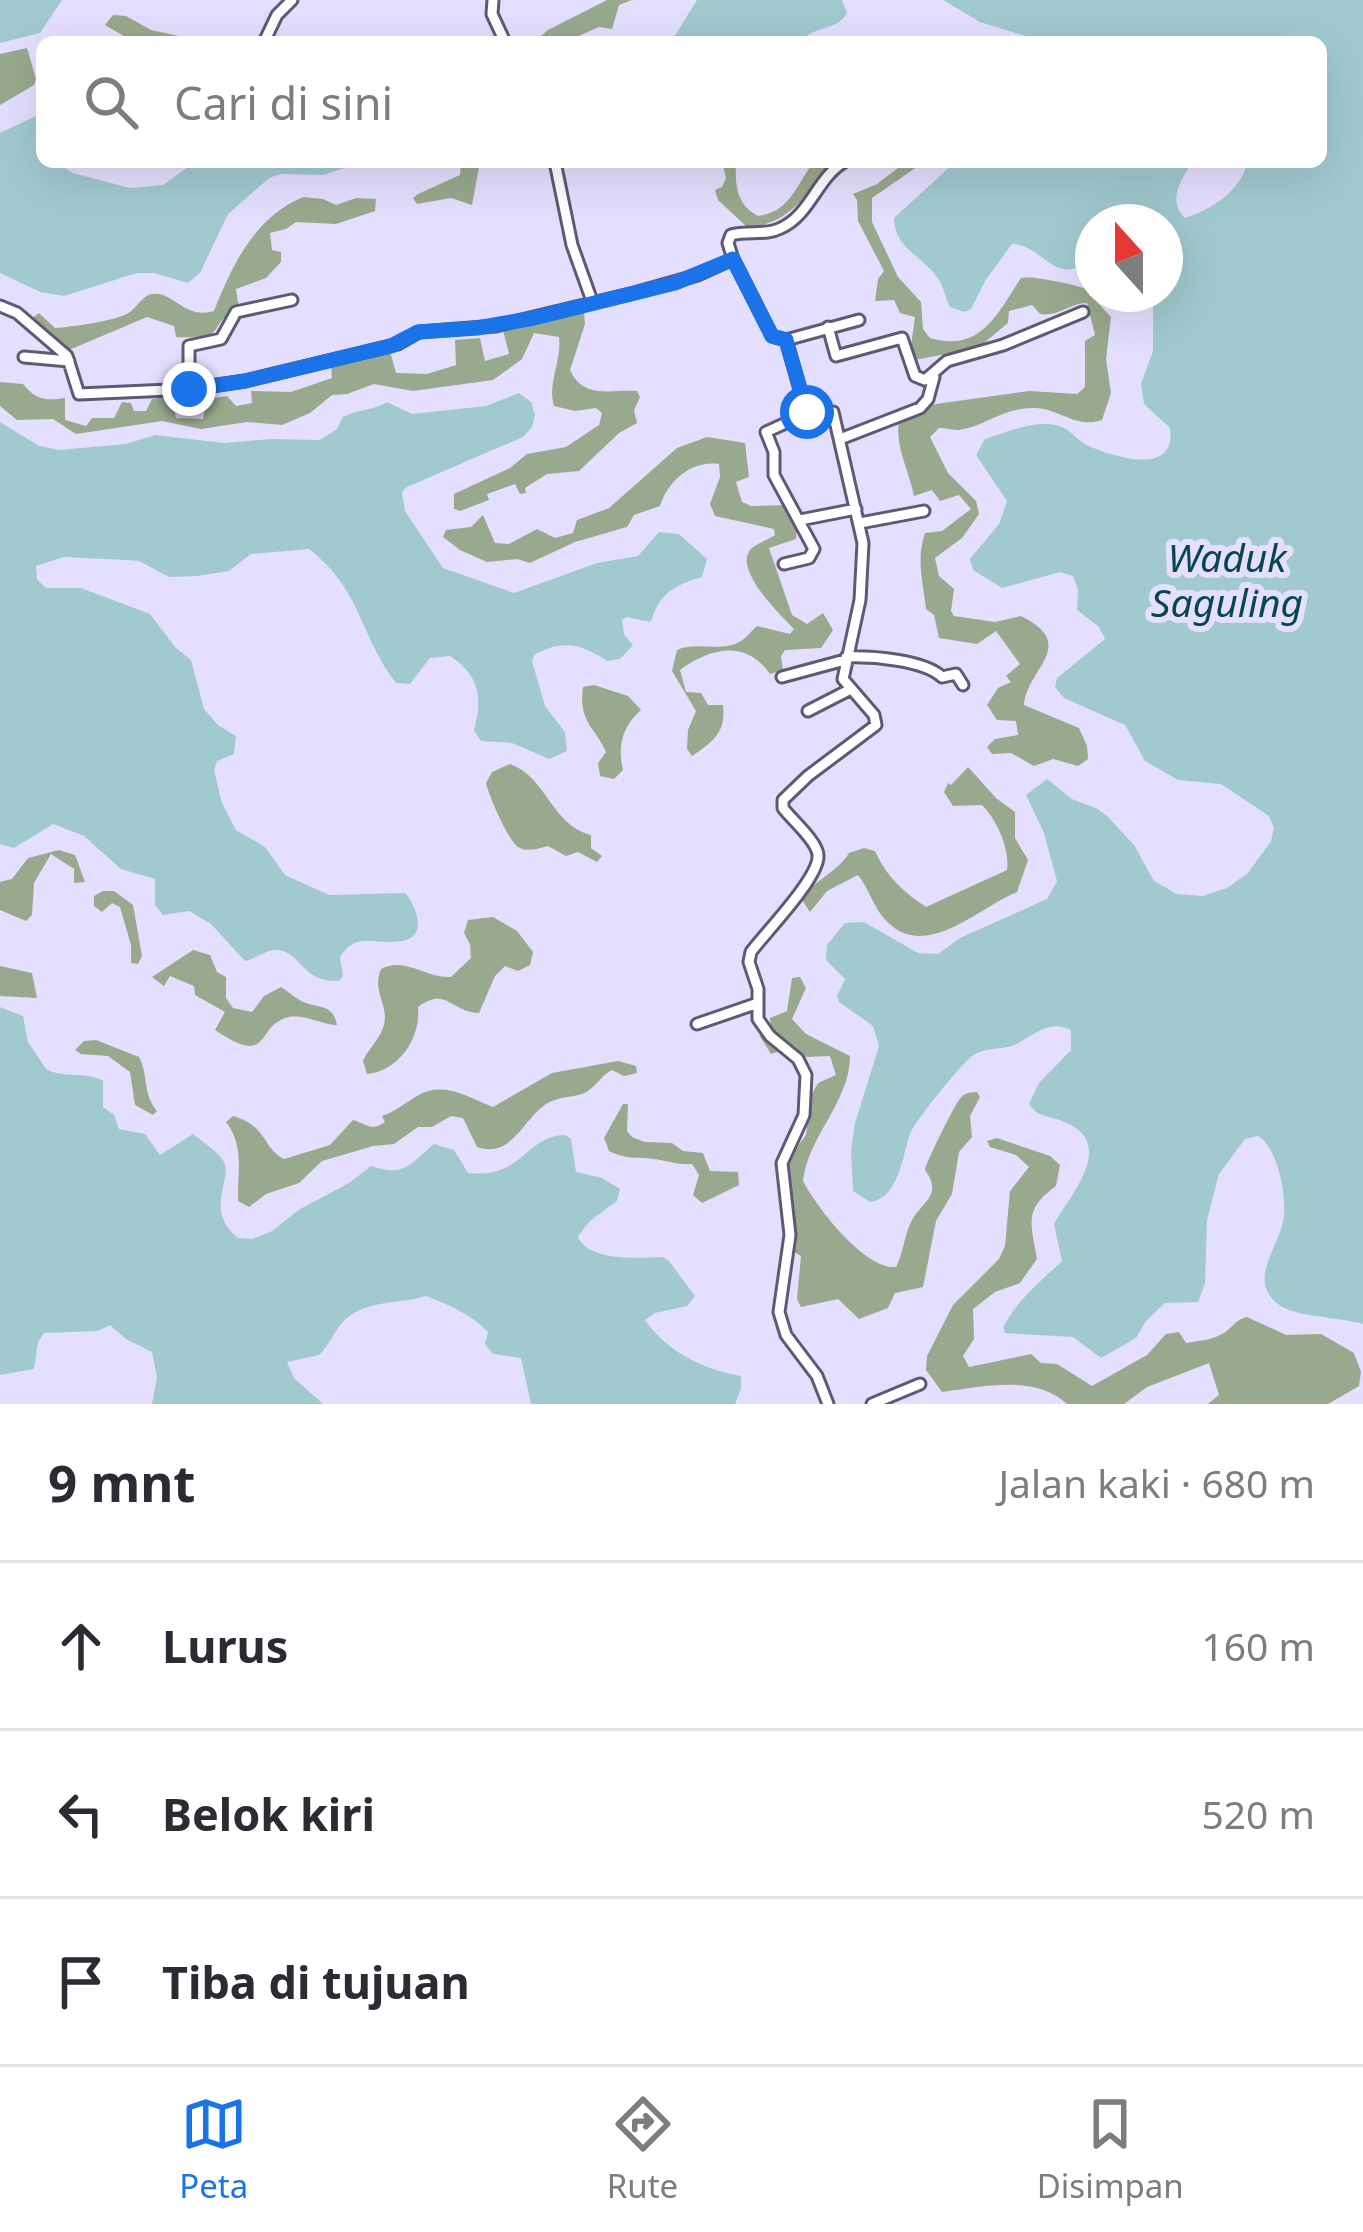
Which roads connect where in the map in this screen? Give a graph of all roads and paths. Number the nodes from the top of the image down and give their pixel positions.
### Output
1 (292, 0) edge
2 (493, 0) edge
3 (267, 36) edge
4 (502, 36) edge
5 (556, 168) edge
6 (836, 168) edge
7 (733, 259) junction
8 (292, 300) dead end
9 (592, 301) junction
10 (0, 306) edge
11 (1083, 312) dead end
12 (860, 320) dead end
13 (828, 327) junction
14 (786, 340) junction
15 (24, 357) dead end
16 (69, 361) junction
17 (934, 375) junction
18 (189, 389) junction
19 (808, 413) junction
20 (840, 439) junction
21 (856, 509) junction
22 (924, 511) dead end
23 (800, 520) junction
24 (860, 523) junction
25 (784, 564) dead end
26 (846, 658) junction
27 (782, 677) dead end
28 (963, 685) dead end
29 (849, 690) junction
30 (808, 711) dead end
31 (758, 1003) junction
32 (697, 1024) dead end
33 (920, 1384) dead end
34 (828, 1404) edge
35 (872, 1404) edge

1 - 3 street
2 - 4 street
5 - 9 street
6 - 7 street
7 - 9 street
7 - 14 street
8 - 18 street
9 - 18 street
10 - 16 street
11 - 17 street
12 - 13 street
13 - 14 street
13 - 17 street
14 - 19 street
15 - 16 street
16 - 18 street
17 - 20 street
19 - 20 street
19 - 23 street
20 - 21 street
21 - 23 street
21 - 24 street
22 - 24 street
23 - 25 street
24 - 26 street
26 - 27 street
26 - 28 street
26 - 29 street
29 - 30 street
29 - 31 street
31 - 32 street
31 - 34 street
33 - 35 street

